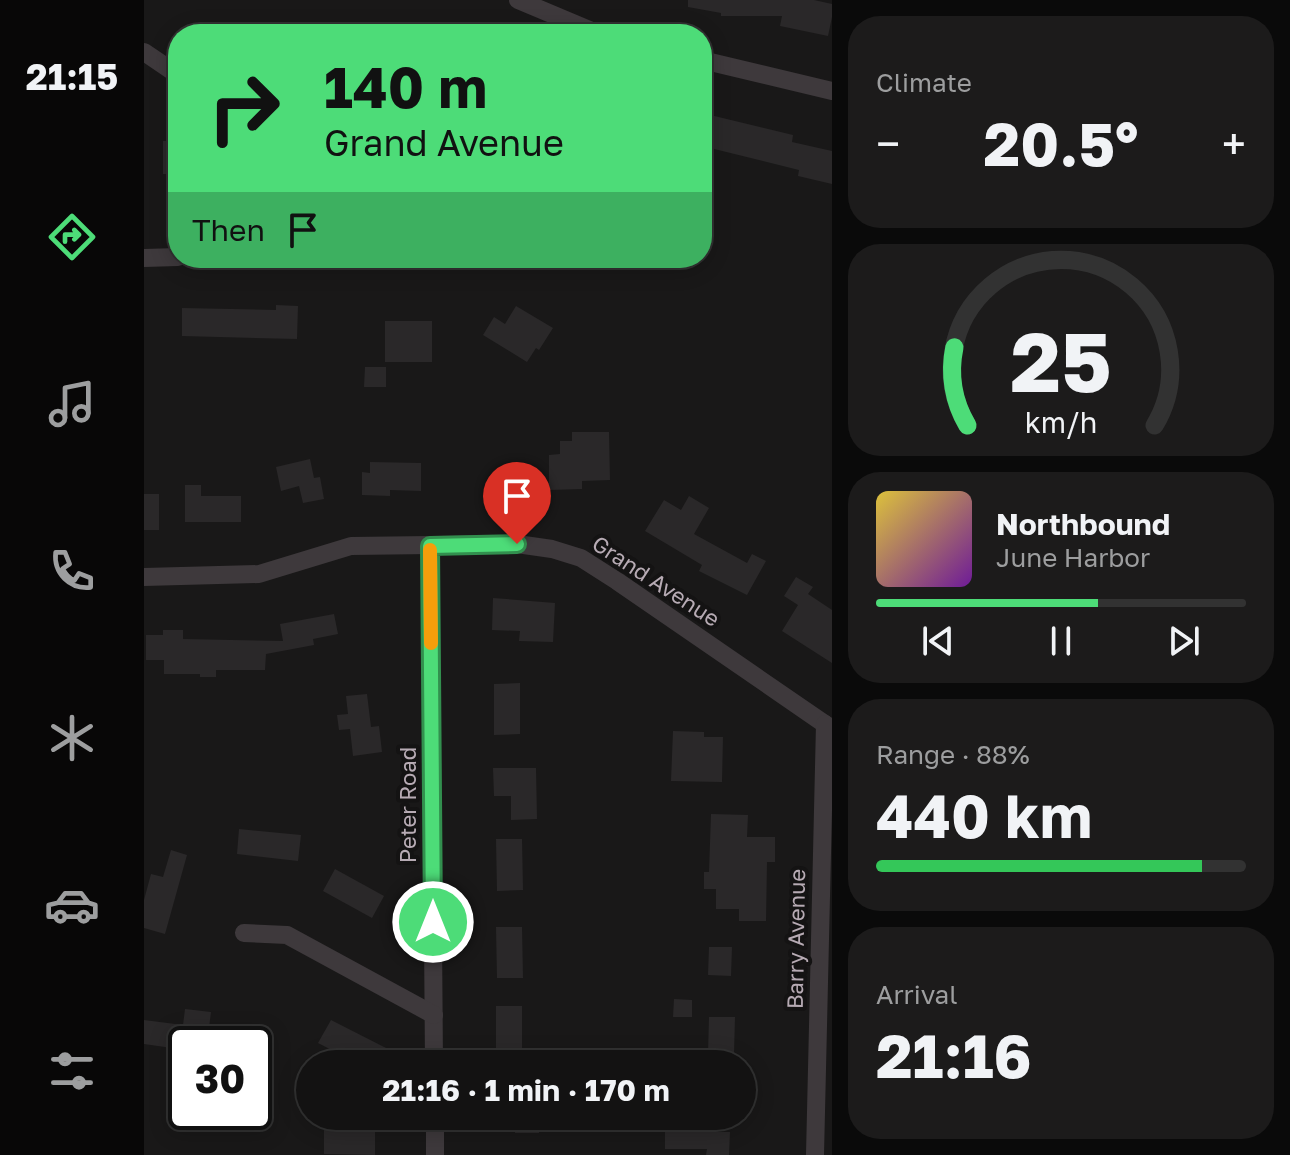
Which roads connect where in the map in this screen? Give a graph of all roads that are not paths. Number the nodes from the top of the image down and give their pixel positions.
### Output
1 (518, 0) edge
2 (575, 24) edge
3 (144, 52) edge
4 (712, 62) edge
5 (168, 68) edge
6 (832, 91) edge
7 (168, 257) edge
8 (144, 258) edge
9 (430, 546) junction
10 (144, 577) edge
11 (829, 726) edge
12 (244, 933) dead end
13 (434, 1015) junction
14 (434, 1050) edge
15 (435, 1130) edge
16 (435, 1155) edge
17 (815, 1155) edge

1 - 2 street
3 - 5 street
4 - 6 street
7 - 8 street
9 - 10 street, Grand Avenue
9 - 11 street, Grand Avenue
9 - 13 street, Peter Road
11 - 17 street, Barry Avenue
12 - 13 street
13 - 14 street, Peter Road
15 - 16 street

